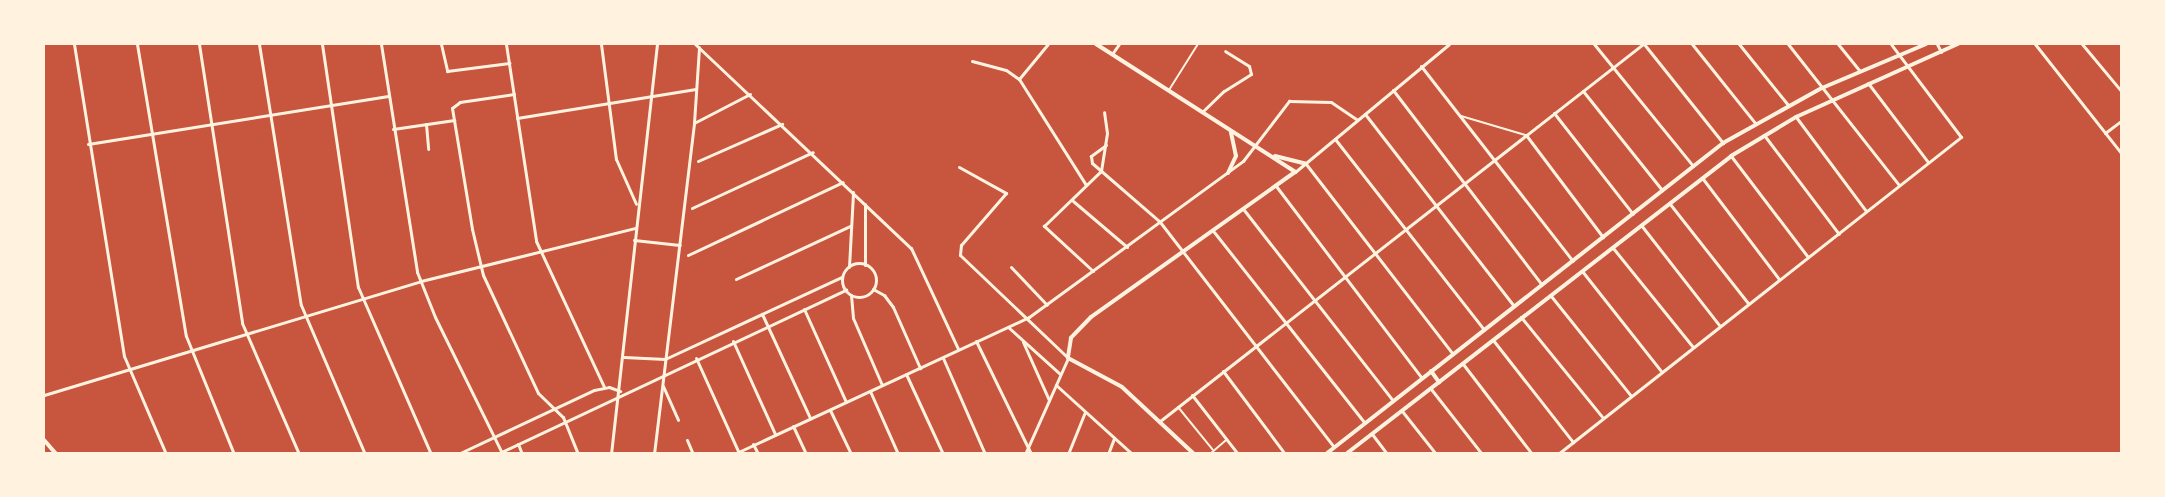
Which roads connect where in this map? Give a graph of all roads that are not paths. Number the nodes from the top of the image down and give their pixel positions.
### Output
1 (74, 44) edge
2 (136, 44) edge
3 (199, 44) edge
4 (259, 44) edge
5 (322, 44) edge
6 (381, 44) edge
7 (441, 44) edge
8 (506, 44) edge
9 (601, 44) edge
10 (657, 44) edge
11 (1048, 44) edge
12 (1096, 44) edge
13 (1119, 44) edge
14 (1198, 44) edge
15 (1449, 44) edge
16 (1594, 44) edge
17 (1644, 44) edge
18 (1692, 44) edge
19 (1739, 44) edge
20 (1788, 44) edge
21 (1838, 44) edge
22 (1891, 44) edge
23 (1926, 44) edge
24 (1937, 44) edge
25 (1958, 44) edge
26 (2035, 44) edge
27 (2082, 44) edge
28 (697, 45) edge
29 (1225, 51) dead end
30 (1941, 52) junction
31 (1112, 54) junction
32 (1901, 55) junction
33 (972, 61) dead end
34 (509, 63) junction
35 (1421, 66) junction
36 (1910, 67) junction
37 (1612, 68) junction
38 (1860, 71) junction
39 (1019, 79) junction
40 (1868, 83) junction
41 (1822, 88) junction
42 (696, 89) junction
43 (1393, 90) junction
44 (1168, 91) junction
45 (1583, 91) junction
46 (2121, 92) edge
47 (514, 94) junction
48 (750, 94) junction
49 (650, 95) junction
50 (388, 96) junction
51 (1832, 100) junction
52 (609, 102) junction
53 (332, 105) junction
54 (1788, 105) junction
55 (1104, 112) dead end
56 (1200, 113) junction
57 (1554, 113) junction
58 (270, 114) junction
59 (1365, 114) junction
60 (1461, 116) junction
61 (1796, 117) junction
62 (517, 118) junction
63 (454, 120) junction
64 (1358, 120) junction
65 (2121, 120) edge
66 (212, 123) junction
67 (694, 123) junction
68 (1755, 123) junction
69 (425, 124) junction
70 (782, 124) junction
71 (393, 129) junction
72 (1231, 131) junction
73 (149, 132) junction
74 (2105, 133) junction
75 (1526, 135) junction
76 (1764, 135) junction
77 (1335, 139) junction
78 (1723, 143) junction
79 (88, 144) junction
80 (1106, 145) junction
81 (1257, 147) junction
82 (428, 149) dead end
83 (813, 152) junction
84 (2121, 154) edge
85 (1273, 155) junction
86 (1731, 156) junction
87 (1495, 159) junction
88 (699, 161) dead end
89 (1928, 162) junction
90 (1306, 164) junction
91 (1693, 166) junction
92 (959, 167) dead end
93 (1101, 171) junction
94 (1295, 172) junction
95 (1228, 173) junction
96 (1701, 177) junction
97 (843, 182) junction
98 (1464, 183) junction
99 (1086, 185) junction
100 (1899, 185) junction
101 (1276, 186) junction
102 (1662, 190) junction
103 (853, 192) junction
104 (1073, 201) junction
105 (1669, 202) junction
106 (865, 203) junction
107 (637, 205) junction
108 (1434, 206) junction
109 (692, 208) dead end
110 (1244, 210) junction
111 (1866, 211) junction
112 (1633, 214) junction
113 (1160, 222) junction
114 (1641, 224) junction
115 (850, 226) junction
116 (635, 228) junction
117 (1405, 229) junction
118 (1214, 232) junction
119 (1839, 234) junction
120 (1602, 237) junction
121 (634, 240) junction
122 (680, 245) junction
123 (1612, 246) junction
124 (1127, 247) junction
125 (539, 249) junction
126 (1183, 254) junction
127 (1374, 254) junction
128 (688, 255) dead end
129 (1808, 257) junction
130 (1573, 261) junction
131 (480, 265) junction
132 (865, 265) junction
133 (849, 267) junction
134 (1011, 267) dead end
135 (1582, 270) junction
136 (1094, 271) junction
137 (842, 277) junction
138 (1343, 278) junction
139 (736, 279) dead end
140 (1779, 279) junction
141 (421, 281) junction
142 (1542, 285) junction
143 (873, 289) junction
144 (846, 290) junction
145 (1550, 294) junction
146 (851, 295) junction
147 (362, 299) junction
148 (1314, 300) junction
149 (1748, 303) junction
150 (1047, 305) junction
151 (1514, 306) junction
152 (804, 309) junction
153 (762, 314) junction
154 (304, 316) junction
155 (1029, 317) junction
156 (1521, 317) junction
157 (1286, 321) junction
158 (768, 325) junction
159 (1719, 326) junction
160 (1008, 327) junction
161 (1484, 330) junction
162 (245, 333) junction
163 (1022, 340) junction
164 (1492, 340) junction
165 (733, 341) junction
166 (976, 341) junction
167 (1255, 345) junction
168 (1692, 346) junction
169 (189, 349) junction
170 (958, 350) junction
171 (1453, 354) junction
172 (624, 357) junction
173 (696, 358) junction
174 (943, 358) junction
175 (1068, 358) junction
176 (665, 359) junction
177 (1463, 363) junction
178 (920, 368) junction
179 (128, 369) junction
180 (1223, 371) junction
181 (1431, 371) junction
182 (1660, 371) junction
183 (664, 374) junction
184 (906, 374) junction
185 (1061, 374) junction
186 (1422, 378) junction
187 (1439, 382) junction
188 (662, 385) junction
189 (882, 385) junction
190 (1056, 385) junction
191 (604, 387) junction
192 (1431, 389) junction
193 (620, 391) junction
194 (870, 391) junction
195 (44, 395) edge
196 (1192, 395) junction
197 (1631, 396) junction
198 (619, 398) junction
199 (1048, 400) junction
200 (1393, 401) junction
201 (846, 402) junction
202 (1178, 407) junction
203 (553, 409) junction
204 (830, 410) junction
205 (1402, 411) junction
206 (1084, 412) junction
207 (810, 418) junction
208 (1603, 418) junction
209 (678, 420) dead end
210 (1160, 421) junction
211 (565, 422) junction
212 (1365, 423) junction
213 (794, 426) junction
214 (775, 434) junction
215 (1372, 434) junction
216 (492, 437) junction
217 (1114, 438) junction
218 (44, 440) edge
219 (687, 440) dead end
220 (1227, 440) junction
221 (1573, 442) junction
222 (518, 444) junction
223 (753, 444) junction
224 (1334, 447) junction
225 (1214, 450) junction
226 (499, 452) edge
227 (736, 452) edge
228 (1026, 452) edge
229 (56, 453) edge
230 (166, 453) edge
231 (234, 453) edge
232 (299, 453) edge
233 (365, 453) edge
234 (431, 453) edge
235 (458, 453) edge
236 (522, 453) edge
237 (578, 453) edge
238 (611, 453) edge
239 (654, 453) edge
240 (693, 453) edge
241 (758, 453) edge
242 (806, 453) edge
243 (851, 453) edge
244 (898, 453) edge
245 (943, 453) edge
246 (985, 453) edge
247 (1031, 453) edge
248 (1068, 453) edge
249 (1108, 453) edge
250 (1132, 453) edge
251 (1194, 453) edge
252 (1210, 453) edge
253 (1238, 453) edge
254 (1285, 453) edge
255 (1326, 453) edge
256 (1346, 453) edge
257 (1387, 453) edge
258 (1436, 453) edge
259 (1482, 453) edge
260 (1532, 453) edge
261 (1558, 453) edge

1 - 79 street
2 - 73 street
3 - 66 street
4 - 58 street
5 - 53 street
6 - 50 street
7 - 34 street
8 - 34 street
9 - 52 street
10 - 49 street
11 - 39 street
12 - 31 street
13 - 31 street
14 - 44 street
15 - 35 street
16 - 37 street
17 - 37 street
17 - 78 street
18 - 68 street
19 - 54 street
20 - 41 street
21 - 38 street
22 - 32 street
23 - 32 street
24 - 30 street
25 - 30 street
26 - 74 street
27 - 46 street
28 - 42 street
28 - 48 street
29 - 56 street
30 - 36 street
31 - 44 street
32 - 36 street
32 - 38 street
33 - 39 street
34 - 47 street
35 - 43 street
35 - 60 street
36 - 40 street
36 - 89 street
37 - 45 street
37 - 91 street
38 - 41 street
39 - 99 street
40 - 51 street
40 - 89 street
41 - 51 street
41 - 54 street
42 - 49 street
42 - 67 street
43 - 59 street
43 - 98 street
44 - 56 street
45 - 57 street
45 - 102 street
47 - 62 street
47 - 63 street
48 - 67 street
48 - 70 street
49 - 52 street
49 - 107 street
50 - 53 street
50 - 71 street
51 - 61 street
51 - 100 street
52 - 62 street
52 - 107 street
53 - 58 street
53 - 147 street
54 - 68 street
55 - 80 street
56 - 72 street
57 - 75 street
57 - 112 street
58 - 66 street
58 - 154 street
59 - 64 street
59 - 108 street
60 - 75 street
60 - 87 street
61 - 76 street
61 - 111 street
62 - 125 street
63 - 69 street
63 - 131 street
64 - 77 street
64 - 81 street
65 - 74 street
66 - 73 street
66 - 162 street
67 - 122 street
68 - 78 street
69 - 71 street
69 - 82 street
70 - 83 street
70 - 88 street
71 - 141 street
72 - 81 street
72 - 95 street
73 - 79 street
73 - 169 street
74 - 84 street
75 - 87 street
75 - 120 street
76 - 86 street
76 - 119 street
77 - 90 street
77 - 117 street
78 - 91 street
79 - 179 street
80 - 93 street
80 - 93 street
81 - 85 street
81 - 95 street
83 - 97 street
83 - 109 street
85 - 90 street
85 - 94 street
86 - 96 street
86 - 129 street
87 - 98 street
87 - 130 street
89 - 100 street
90 - 94 street
90 - 127 street
91 - 102 street
92 - 155 street
93 - 99 street
93 - 113 street
94 - 101 street
95 - 113 street
96 - 105 street
96 - 140 street
97 - 103 street
97 - 128 street
98 - 108 street
98 - 142 street
99 - 104 street
100 - 111 street
101 - 110 street
101 - 138 street
102 - 112 street
103 - 106 street
103 - 115 street
104 - 124 street
104 - 136 street
105 - 114 street
105 - 149 street
106 - 132 street
106 - 170 street
107 - 116 street
108 - 117 street
108 - 151 street
110 - 118 street
110 - 148 street
111 - 119 street
112 - 120 street
113 - 124 street
113 - 126 street
114 - 123 street
114 - 159 street
115 - 133 street
115 - 139 street
116 - 121 street
116 - 125 street
117 - 127 street
117 - 161 street
118 - 126 street
118 - 157 street
119 - 129 street
120 - 130 street
121 - 122 street
121 - 172 street
122 - 176 street
123 - 135 street
123 - 168 street
124 - 136 street
125 - 131 street
125 - 191 street
126 - 167 street
126 - 175 street
127 - 138 street
127 - 171 street
129 - 140 street
130 - 142 street
131 - 141 street
131 - 203 street
132 - 133 street
132 - 143 street
133 - 137 street
134 - 150 street
135 - 145 street
135 - 182 street
136 - 150 street
137 - 144 street
137 - 153 street
138 - 148 street
138 - 186 street
140 - 149 street
141 - 147 street
141 - 216 street
142 - 151 street
143 - 146 street
143 - 178 street
144 - 146 street
144 - 152 street
145 - 156 street
145 - 197 street
146 - 189 street
147 - 154 street
147 - 234 street
148 - 157 street
148 - 200 street
149 - 159 street
150 - 155 street
151 - 161 street
152 - 158 street
152 - 201 street
153 - 158 street
153 - 176 street
154 - 162 street
154 - 233 street
155 - 160 street
155 - 175 street
156 - 164 street
156 - 208 street
157 - 167 street
157 - 212 street
158 - 165 street
158 - 207 street
159 - 168 street
160 - 163 street
160 - 166 street
161 - 171 street
162 - 169 street
162 - 232 street
163 - 185 street
163 - 199 street
164 - 177 street
164 - 221 street
165 - 173 street
165 - 214 street
166 - 170 street
166 - 228 street
167 - 180 street
167 - 224 street
168 - 182 street
169 - 179 street
169 - 231 street
170 - 174 street
171 - 181 street
172 - 176 street
172 - 193 street
173 - 183 street
173 - 227 street
174 - 178 street
174 - 246 street
175 - 185 street
175 - 210 street
176 - 183 street
177 - 187 street
177 - 260 street
178 - 184 street
179 - 195 street
179 - 230 street
180 - 196 street
180 - 254 street
181 - 186 street
181 - 187 street
182 - 197 street
183 - 188 street
183 - 198 street
184 - 189 street
184 - 245 street
185 - 190 street
186 - 200 street
187 - 192 street
188 - 209 street
188 - 239 street
189 - 194 street
190 - 199 street
190 - 206 street
191 - 193 street
191 - 203 street
192 - 205 street
192 - 259 street
193 - 198 street
194 - 201 street
194 - 244 street
196 - 202 street
196 - 220 street
197 - 208 street
198 - 211 street
198 - 238 street
199 - 228 street
200 - 212 street
201 - 204 street
202 - 210 street
202 - 225 street
203 - 211 street
203 - 216 street
204 - 207 street
204 - 243 street
205 - 215 street
205 - 258 street
206 - 217 street
206 - 248 street
207 - 213 street
208 - 221 street
210 - 251 street
211 - 222 street
211 - 237 street
212 - 224 street
213 - 214 street
213 - 242 street
214 - 223 street
215 - 256 street
215 - 257 street
216 - 226 street
216 - 235 street
217 - 249 street
217 - 250 street
218 - 229 street
219 - 240 street
220 - 225 street
220 - 253 street
221 - 261 street
222 - 226 street
222 - 236 street
223 - 227 street
223 - 241 street
224 - 255 street
225 - 252 street
228 - 247 street

